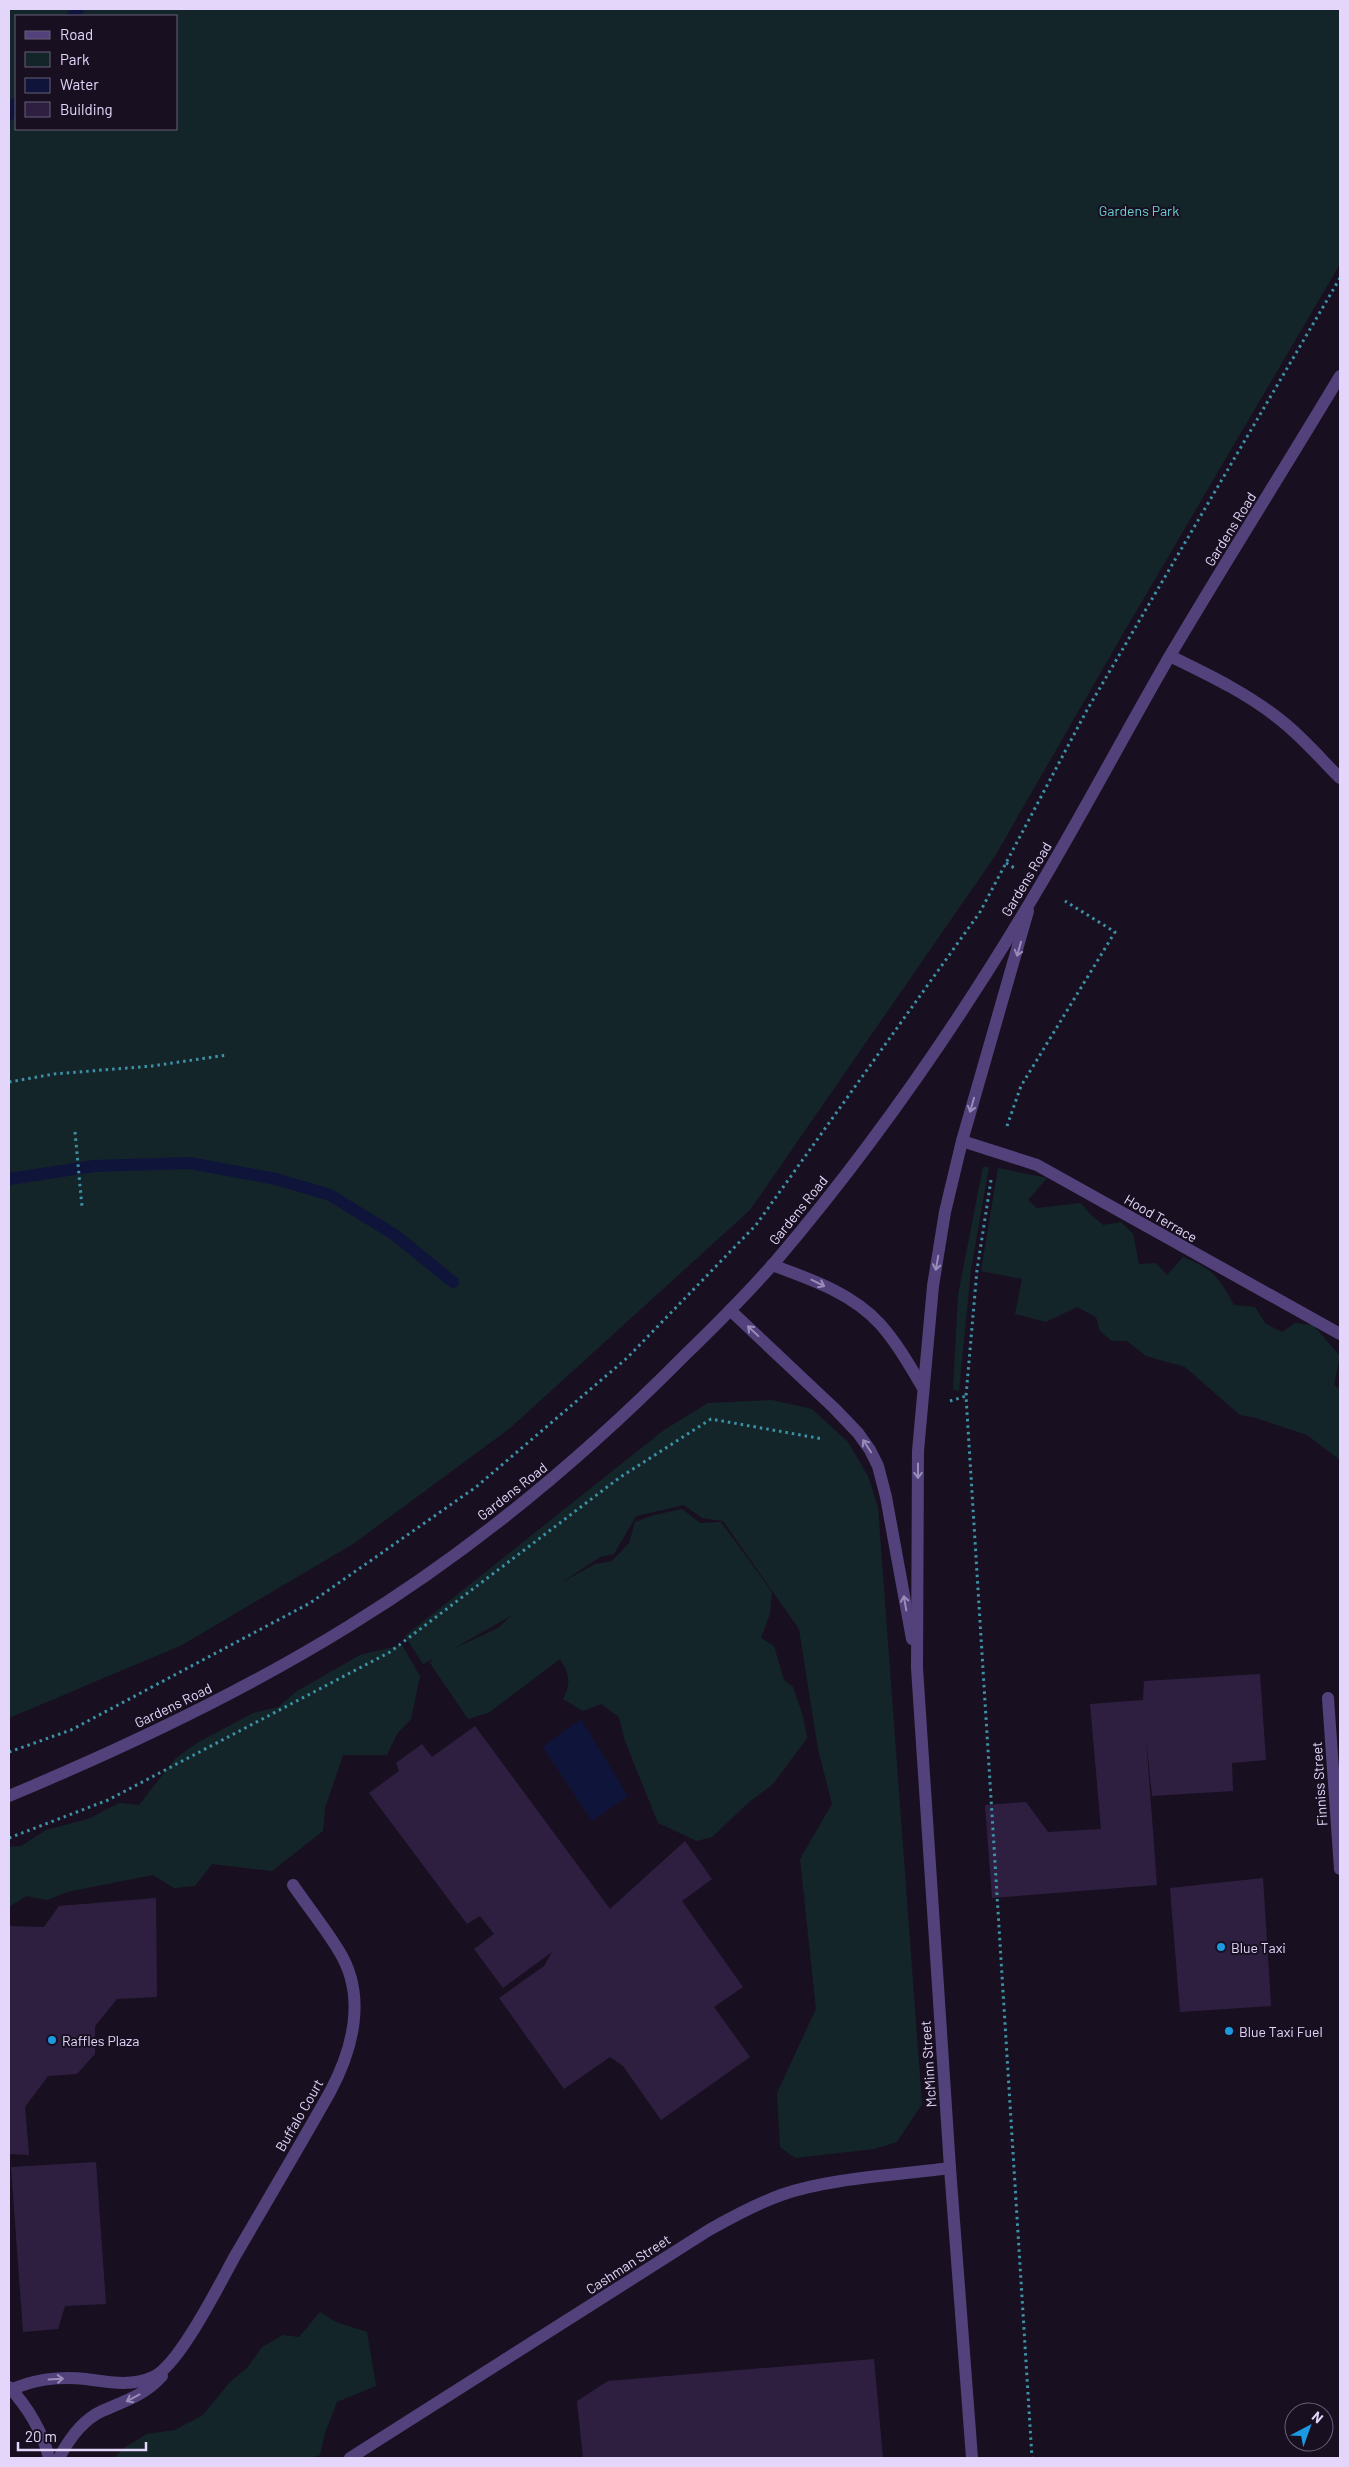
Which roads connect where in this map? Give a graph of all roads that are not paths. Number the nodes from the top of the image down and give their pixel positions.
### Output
1 (1340, 376) edge
2 (1170, 656) junction
3 (1340, 778) edge
4 (1030, 902) junction
5 (962, 1141) junction
6 (772, 1265) junction
7 (730, 1310) junction
8 (1340, 1334) edge
9 (923, 1388) junction
10 (917, 1668) junction
11 (1328, 1698) dead end
12 (9, 1796) edge
13 (1340, 1869) edge
14 (293, 1885) dead end
15 (950, 2168) junction
16 (178, 2351) junction
17 (10, 2389) edge
18 (49, 2458) edge
19 (59, 2458) edge
20 (350, 2458) edge
21 (972, 2458) edge

1 - 2 street, Gardens Road
2 - 3 street
2 - 4 street, Gardens Road
4 -> 5 street
4 - 6 street, Gardens Road
5 - 8 street, Hood Terrace
5 -> 9 street
6 - 7 street, Gardens Road
6 -> 9 street
10 -> 7 street
7 - 12 street, Gardens Road
9 -> 10 street
10 - 15 street, McMinn Street
11 - 13 street, Finniss Street
14 - 16 street, Buffalo Court
15 - 20 street, Cashman Street
15 - 21 street, McMinn Street
17 -> 16 street, Buffalo Court
16 -> 19 street, Buffalo Court
17 - 18 street, Buffalo Court

